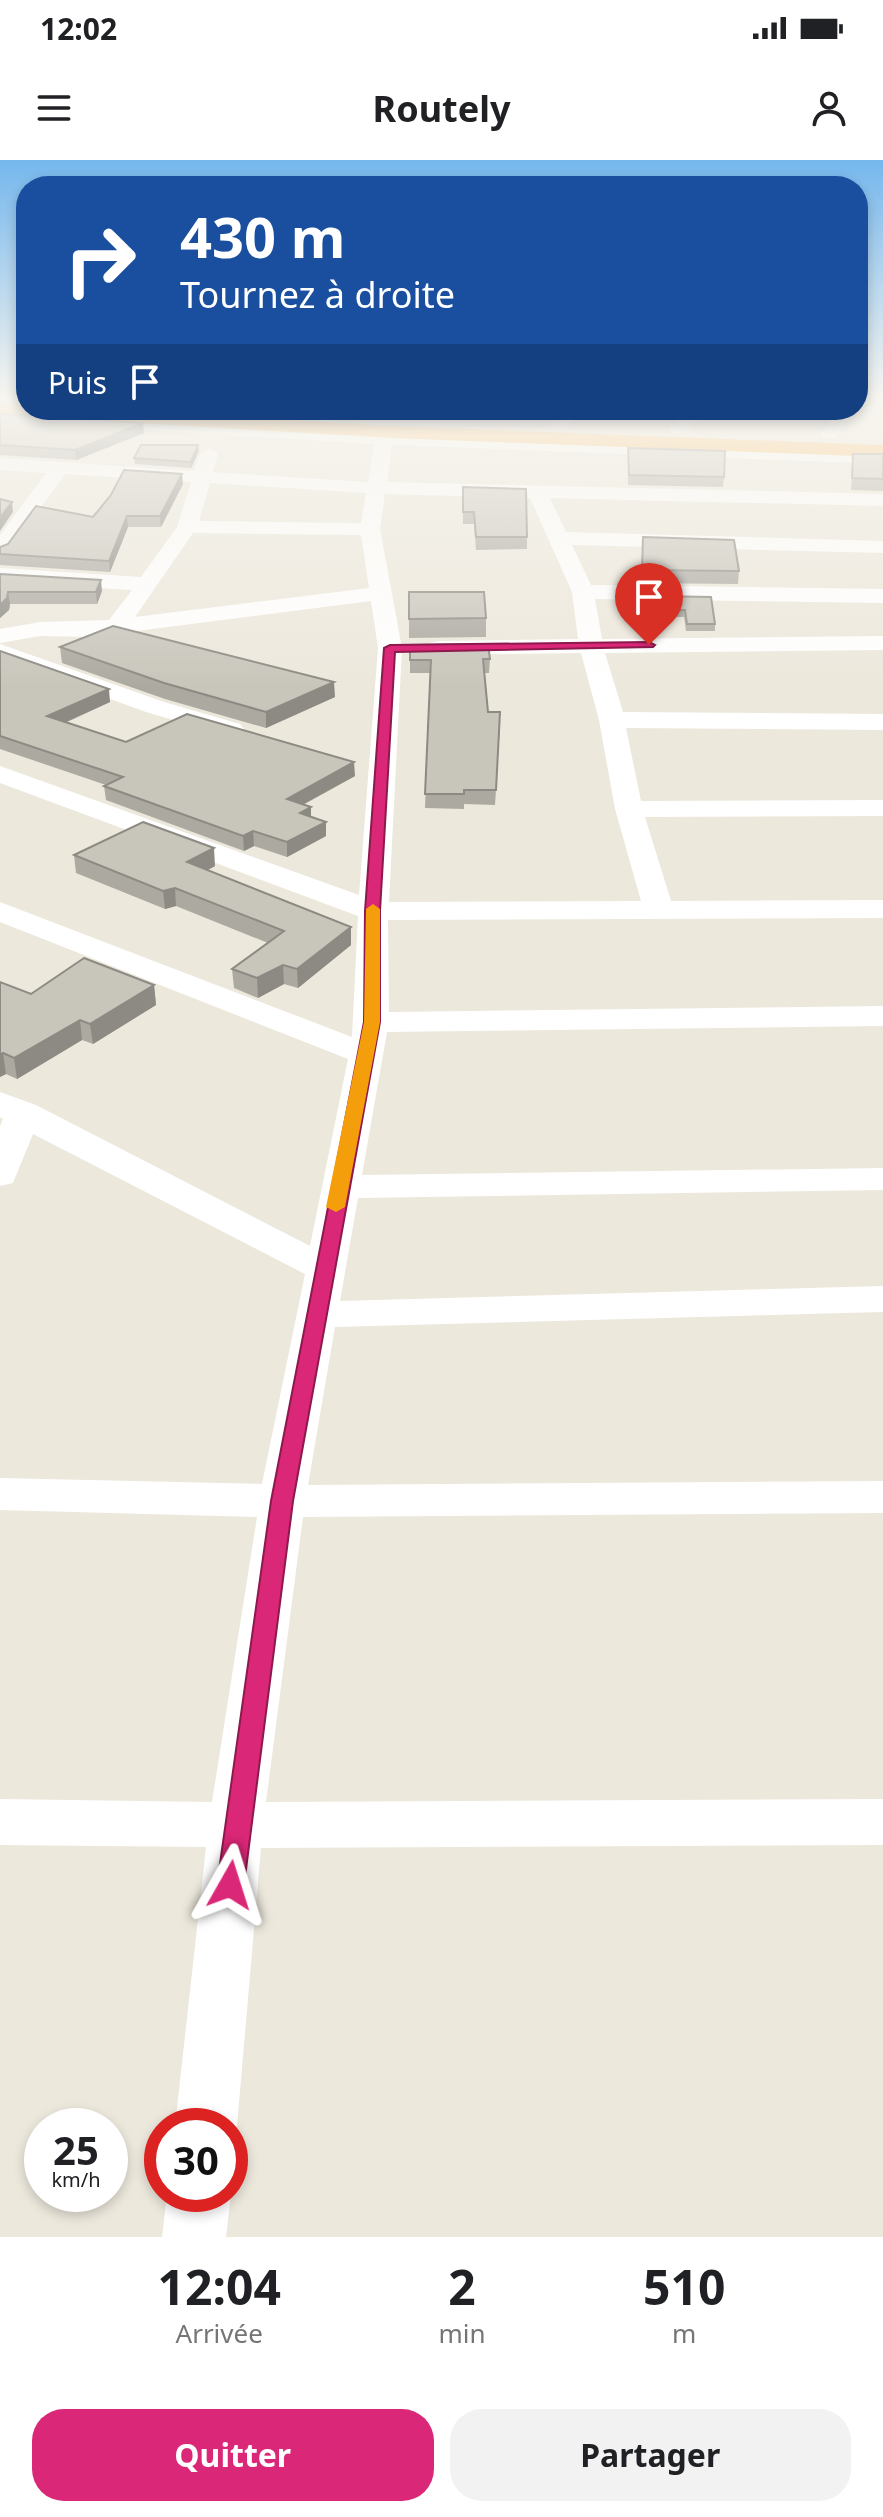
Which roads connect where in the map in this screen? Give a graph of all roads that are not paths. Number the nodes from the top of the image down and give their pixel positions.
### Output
1 (33, 494) edge
2 (196, 494) edge
3 (374, 494) edge
4 (538, 494) edge
5 (584, 494) edge
6 (883, 500) edge
7 (187, 527) junction
8 (370, 529) junction
9 (561, 538) junction
10 (883, 547) edge
11 (0, 550) edge
12 (0, 575) edge
13 (148, 584) junction
14 (583, 592) junction
15 (381, 593) junction
16 (883, 596) edge
17 (117, 626) junction
18 (0, 636) edge
19 (883, 643) edge
20 (591, 646) junction
21 (390, 648) junction
22 (0, 651) edge
23 (612, 720) junction
24 (883, 722) edge
25 (262, 738) edge
26 (0, 774) edge
27 (883, 808) edge
28 (629, 809) junction
29 (883, 909) edge
30 (0, 911) edge
31 (373, 911) junction
32 (659, 911) junction
33 (883, 1016) edge
34 (370, 1038) junction
35 (11, 1108) edge
36 (0, 1175) edge
37 (883, 1179) edge
38 (339, 1187) junction
39 (325, 1269) junction
40 (883, 1299) edge
41 (317, 1315) junction
42 (0, 1494) edge
43 (883, 1497) edge
44 (282, 1501) junction
45 (0, 1822) edge
46 (883, 1822) edge
47 (236, 1825) junction
48 (208, 2108) edge
49 (197, 2212) edge
50 (194, 2237) edge

1 - 11 street
2 - 7 street
3 - 8 street
4 - 9 street
5 - 6 street
7 - 8 street
7 - 13 street
8 - 15 street
9 - 10 street
9 - 14 street
12 - 13 street
13 - 17 street
14 - 16 street
14 - 20 street
15 - 17 street
15 - 21 street
17 - 18 street
19 - 20 street
20 - 21 street
20 - 23 street
21 - 31 street
22 - 25 street
23 - 24 street
23 - 28 street
26 - 31 street
27 - 28 street
28 - 32 street
29 - 32 street
30 - 34 street
31 - 32 street
31 - 34 street
33 - 34 street
34 - 38 street
35 - 36 street
35 - 39 street
37 - 38 street
38 - 39 street
39 - 41 street
40 - 41 street
41 - 44 street
42 - 44 street
43 - 44 street
44 - 47 street
45 - 47 street
46 - 47 street
47 - 48 street
49 - 50 street

